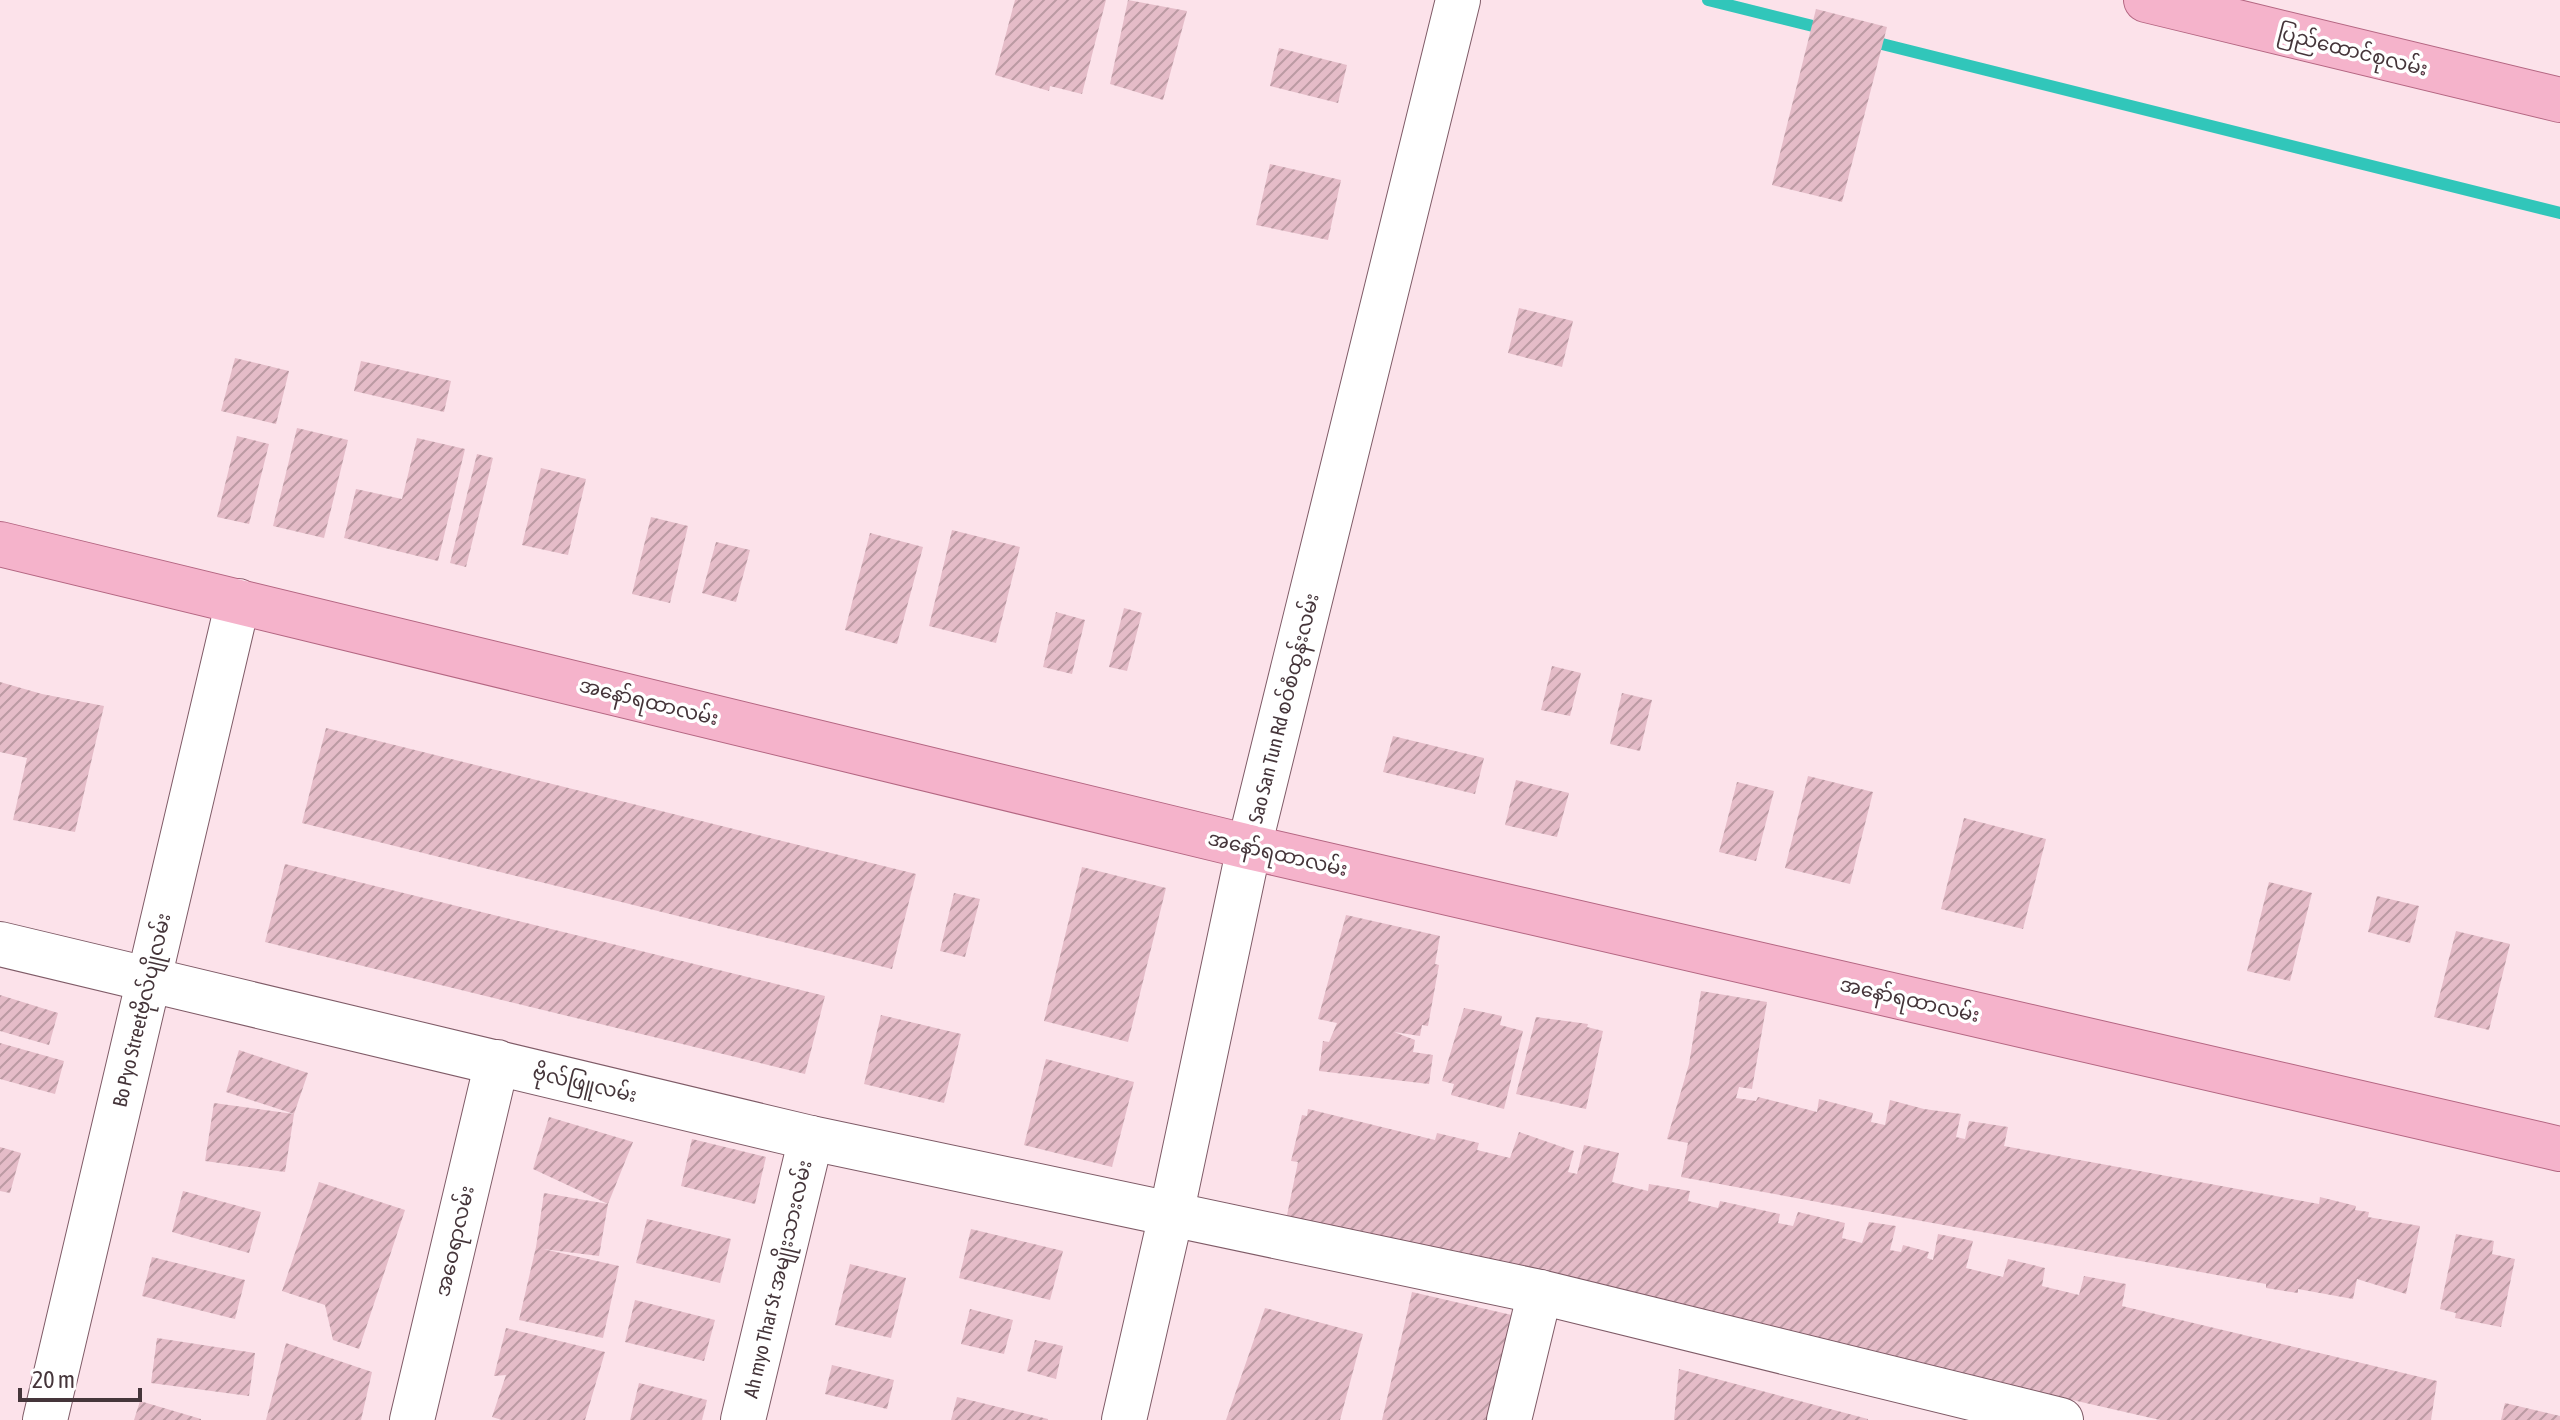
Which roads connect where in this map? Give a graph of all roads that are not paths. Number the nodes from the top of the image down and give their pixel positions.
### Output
1 (1458, 0) edge
2 (2146, 0) edge
3 (2560, 100) edge
4 (0, 544) edge
5 (238, 601) junction
6 (1249, 847) junction
7 (0, 944) edge
8 (148, 979) junction
9 (497, 1062) junction
10 (811, 1138) junction
11 (2560, 1149) edge
12 (1171, 1215) junction
13 (1540, 1292) junction
14 (45, 1420) edge
15 (412, 1420) edge
16 (743, 1420) edge
17 (1124, 1420) edge
18 (1509, 1420) edge
19 (2061, 1420) edge

1 - 6 street, Sao San Tun Rd စဝ်စံထွန်းလမ်း
2 - 3 main road, ပြည်ထောင်စုလမ်း
4 - 5 main road, အနော်ရထာလမ်း
5 - 6 main road, အနော်ရထာလမ်း
5 - 8 street, Bo Pyo Streetဗိုလ်ပျိုလမ်း
6 - 11 main road, အနော်ရထာလမ်း
6 - 12 street, Sao San Tun Rd စဝ်စံထွန်းလမ်း
7 - 8 street, ဗိုလ်ဖြူလမ်း
8 - 9 street, ဗိုလ်ဖြူလမ်း
8 - 14 street, Bo Pyo Streetဗိုလ်ပျိုလမ်း
9 - 10 street, ဗိုလ်ဖြူလမ်း
9 - 15 street, အဝေရာလမ်း
10 - 12 street, ဗိုလ်ဖြူလမ်း
10 - 16 street, Ah myo Thar St အမျိုးသားလမ်း
12 - 13 street, ဗိုလ်ဖြူလမ်း
12 - 17 street, Sao San Tun Rd စဝ်စံထွန်းလမ်း
13 - 18 street
13 - 19 street, ဗိုလ်ဖြူလမ်း

